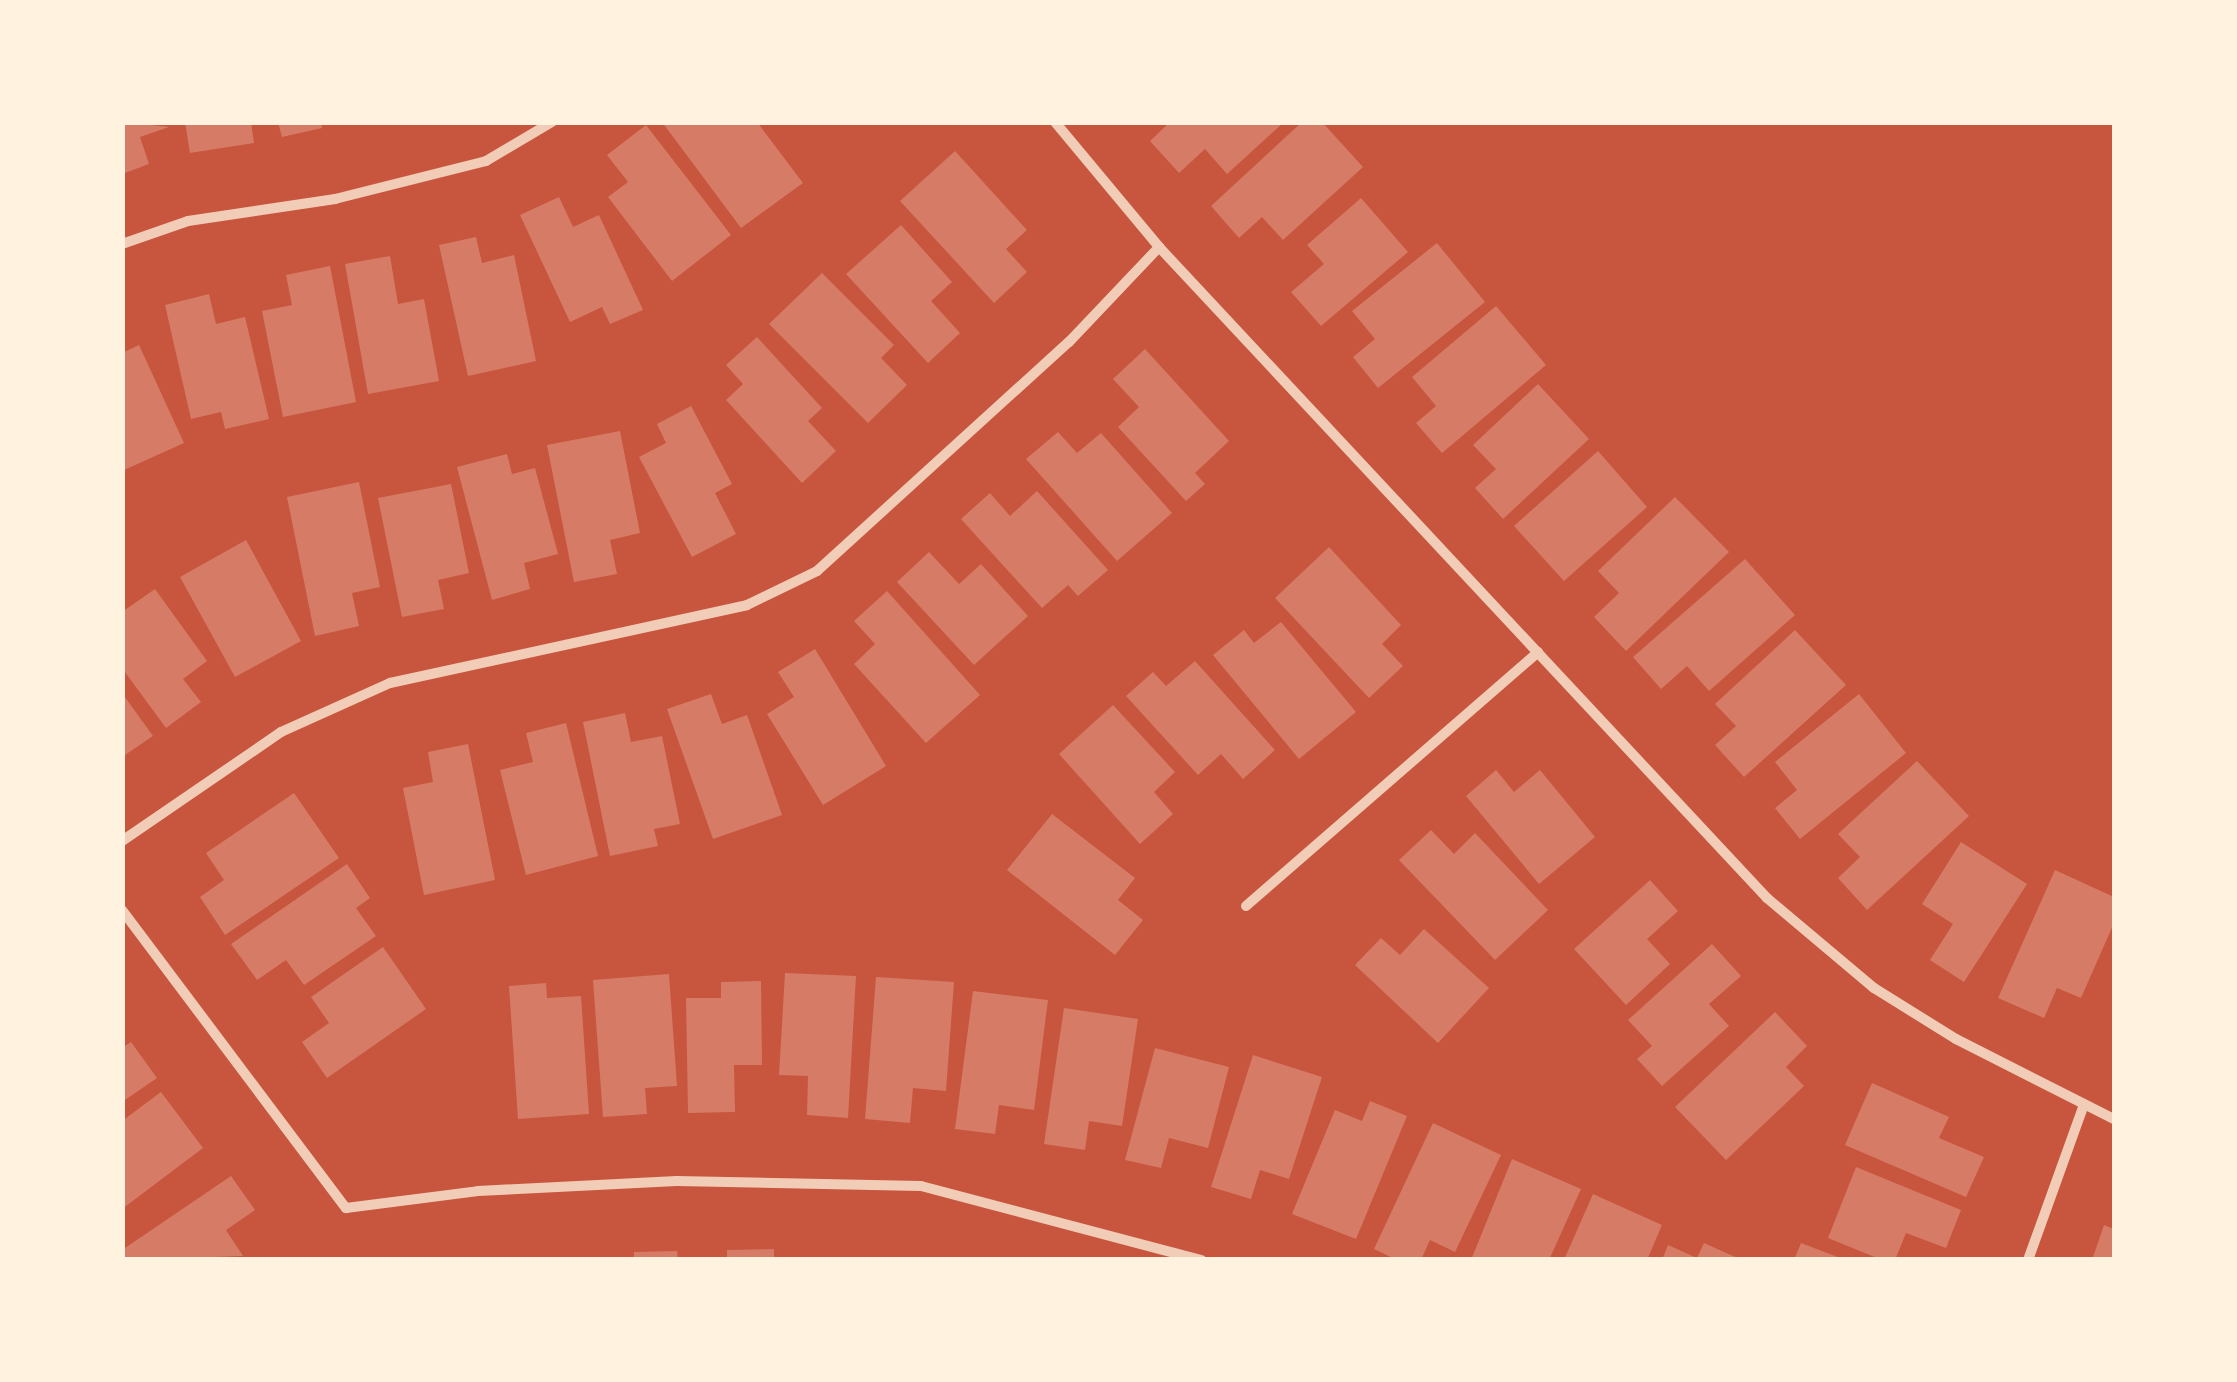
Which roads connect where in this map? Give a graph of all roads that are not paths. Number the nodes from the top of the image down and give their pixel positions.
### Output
1 (552, 122) edge
2 (1054, 122) edge
3 (122, 244) edge
4 (1159, 248) junction
5 (1538, 652) junction
6 (122, 841) edge
7 (1246, 906) dead end
8 (122, 910) edge
9 (2083, 1107) junction
10 (2114, 1120) edge
11 (1201, 1260) edge
12 (2028, 1260) edge

1 - 3 street
2 - 4 street
4 - 5 street
4 - 6 street
5 - 7 street
5 - 9 street
8 - 11 street
9 - 10 street
9 - 12 street

